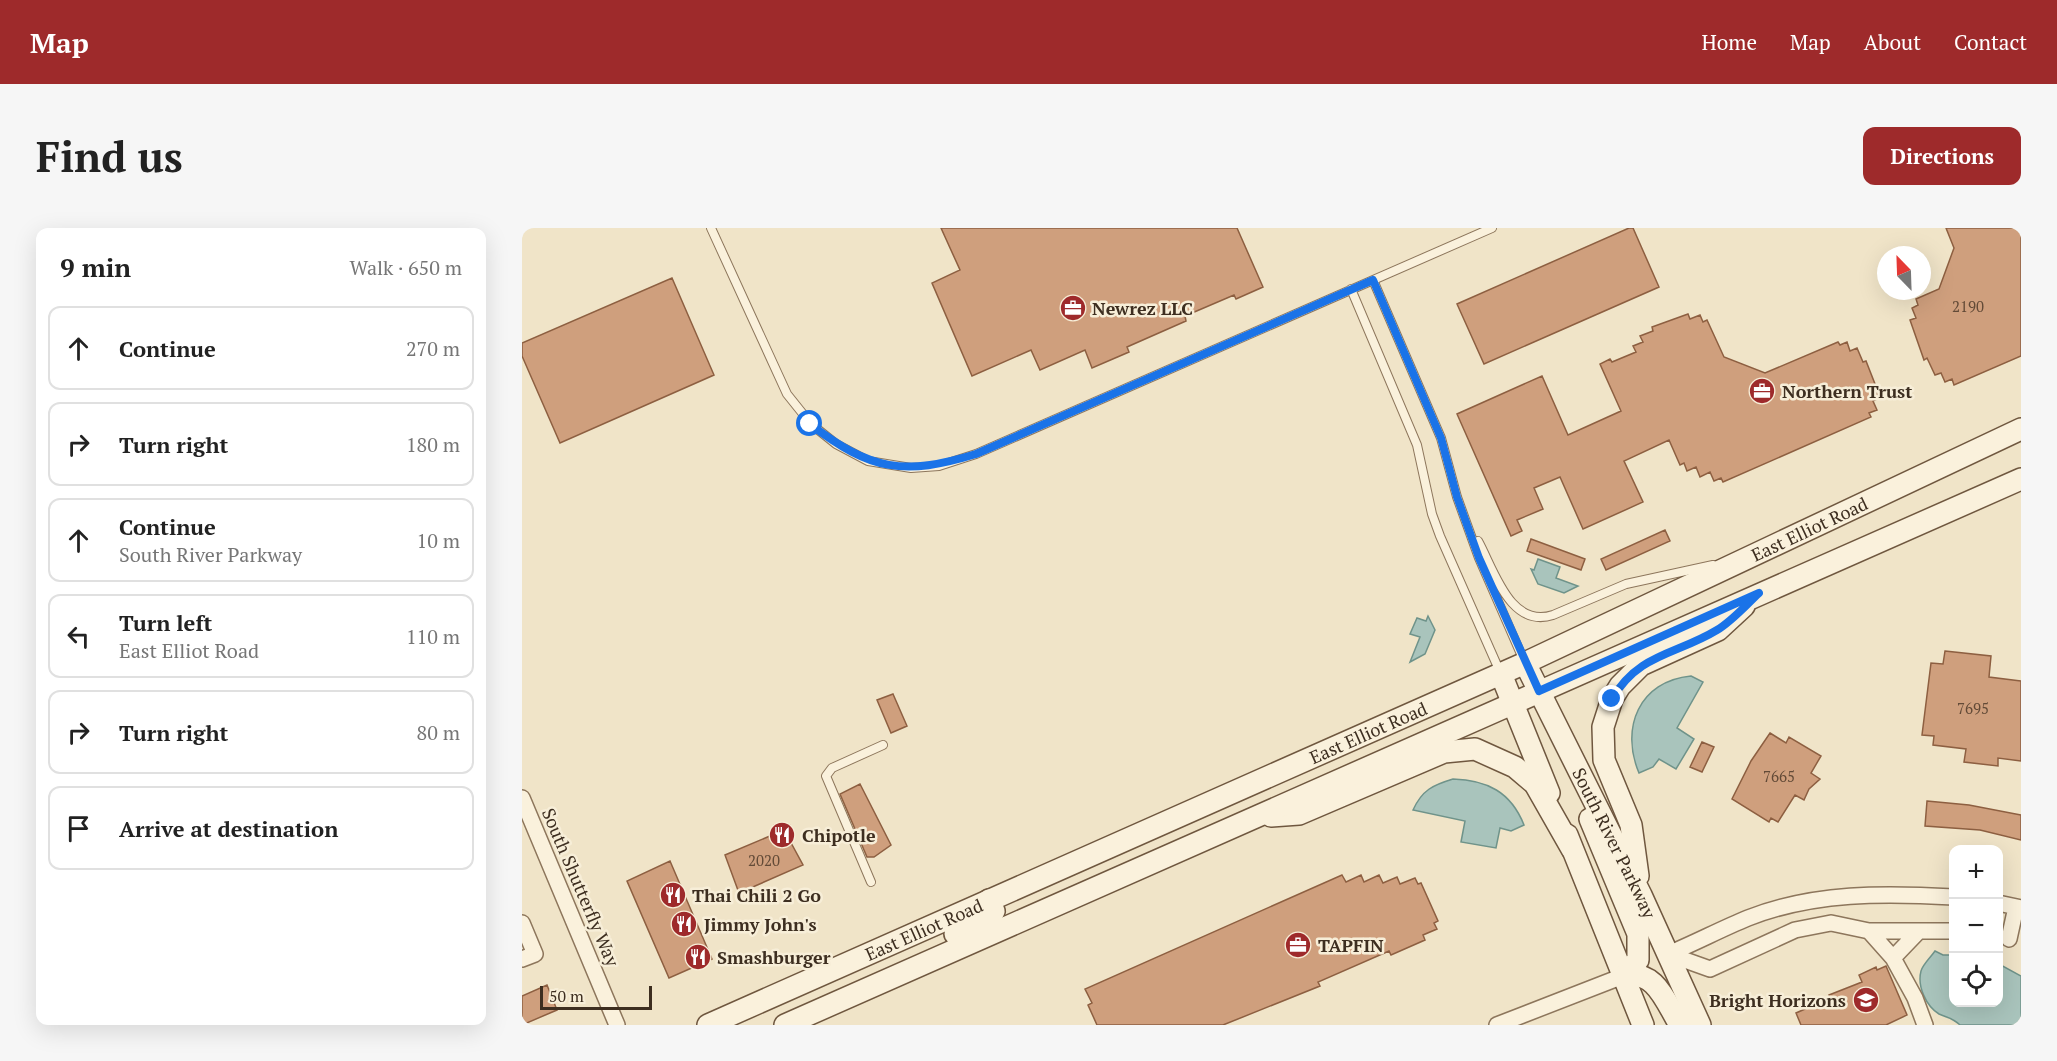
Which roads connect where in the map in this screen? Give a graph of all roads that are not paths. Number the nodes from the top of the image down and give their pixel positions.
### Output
1 (711, 228) edge
2 (1492, 228) edge
3 (1373, 280) junction
4 (1351, 289) junction
5 (2021, 429) edge
6 (2021, 479) edge
7 (1468, 523) junction
8 (1740, 560) junction
9 (1759, 593) junction
10 (1525, 663) junction
11 (1501, 674) junction
12 (1539, 691) junction
13 (1513, 703) junction
14 (883, 745) dead end
15 (1581, 775) junction
16 (522, 798) edge
17 (1253, 818) junction
18 (1572, 849) junction
19 (871, 882) dead end
20 (1641, 895) junction
21 (1949, 897) edge
22 (989, 900) junction
23 (2003, 904) edge
24 (2018, 907) edge
25 (522, 923) edge
26 (1869, 931) junction
27 (1949, 931) edge
28 (1917, 933) junction
29 (2010, 939) edge
30 (1668, 954) junction
31 (529, 957) edge
32 (1893, 958) junction
33 (912, 969) junction
34 (1623, 976) junction
35 (617, 1025) edge
36 (708, 1025) edge
37 (785, 1025) edge
38 (1497, 1025) edge
39 (1643, 1025) edge
40 (1680, 1025) edge
41 (1700, 1025) edge
42 (1925, 1025) edge

1 - 4 lane
2 - 3 lane
3 - 4 lane
3 - 7 lane
4 - 11 lane
5 - 8 main road, East Elliot Road
6 - 9 main road, East Elliot Road
7 - 8 lane
7 - 10 lane
8 - 10 main road, East Elliot Road
9 - 12 main road, East Elliot Road
9 - 20 main road
10 - 11 main road, East Elliot Road
10 - 12 main road, South River Parkway
11 - 13 main road, South River Parkway
11 - 22 main road, East Elliot Road
12 - 13 main road, East Elliot Road
12 - 15 main road, South River Parkway
13 - 17 main road, East Elliot Road
13 - 18 main road, South River Parkway
14 - 19 lane
15 - 20 main road, South River Parkway
15 - 34 main road
16 - 35 street, South Shutterfly Way
17 - 18 main road
17 - 33 main road, East Elliot Road
18 - 34 main road, South River Parkway
20 - 30 main road, South River Parkway
21 - 30 street
22 - 33 main road
22 - 36 main road, East Elliot Road
23 - 24 street
24 - 29 street
25 - 31 street
26 - 28 street
26 - 30 street
26 - 32 street
27 - 28 street
28 - 32 street
30 - 41 main road, South River Parkway
32 - 42 street
33 - 37 main road, East Elliot Road
34 - 38 street
34 - 39 main road, South River Parkway
34 - 40 main road

